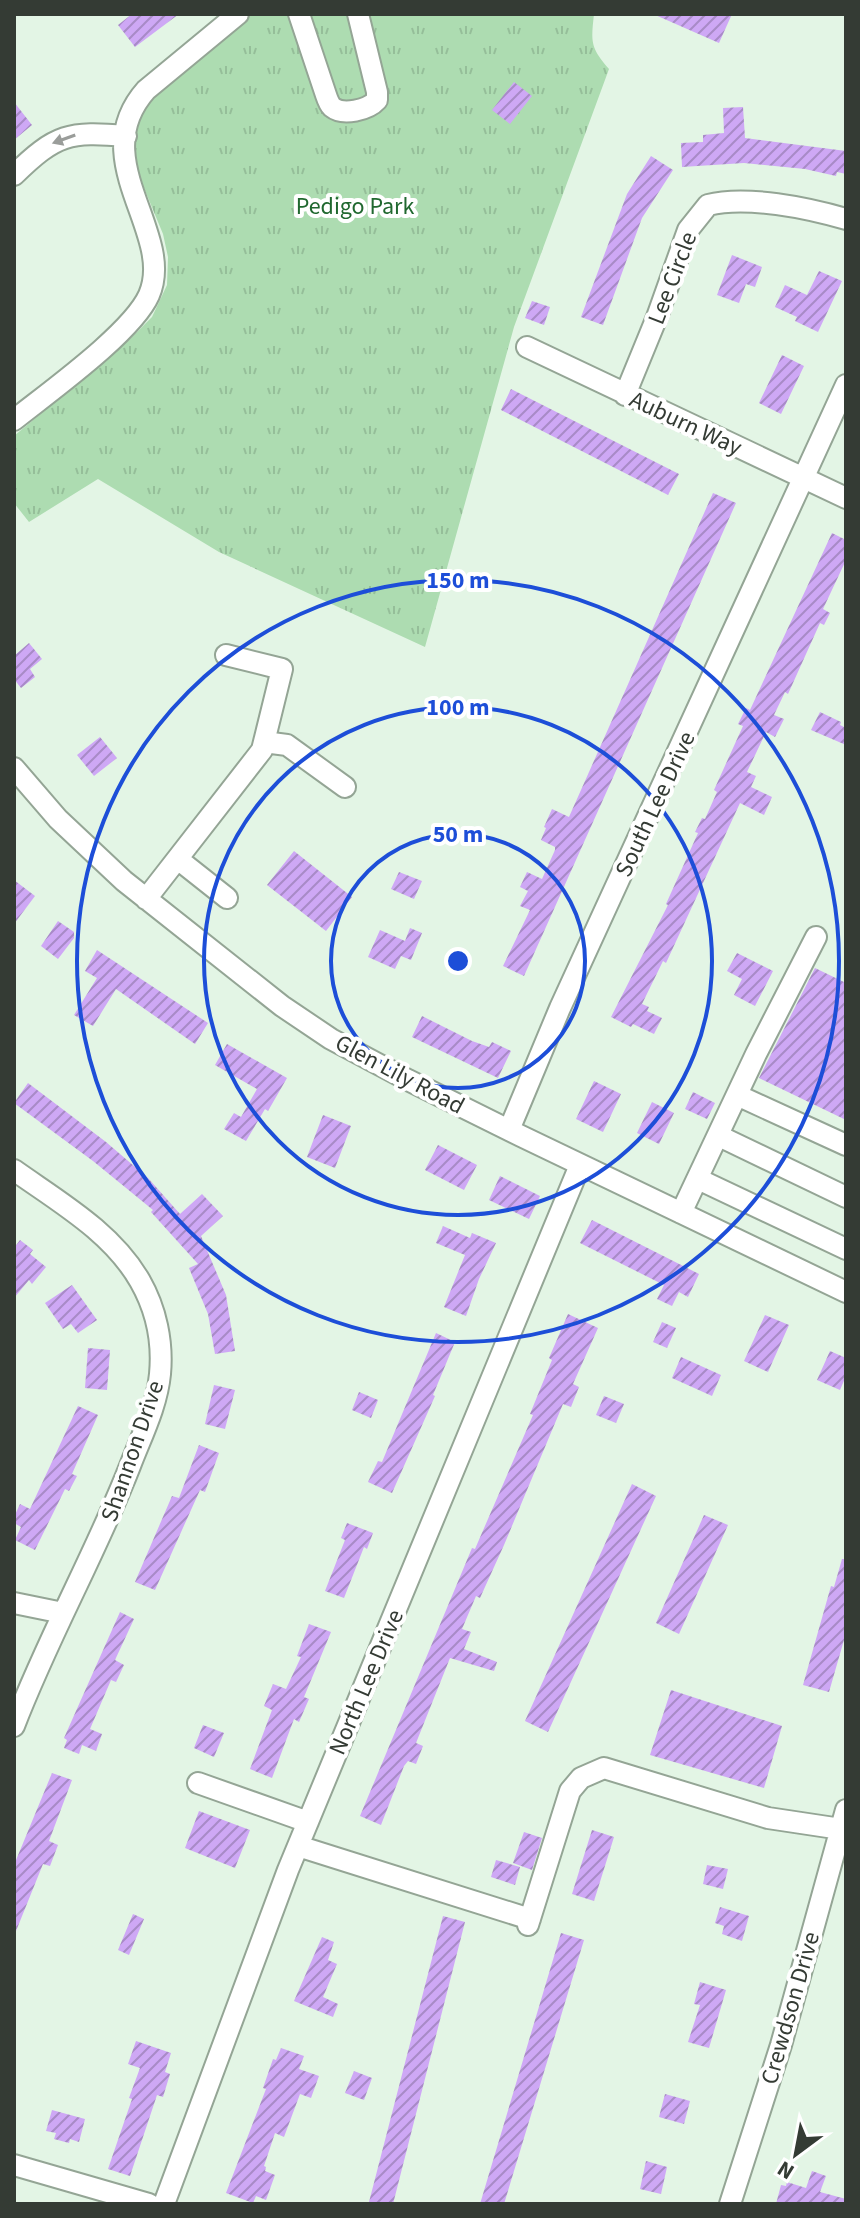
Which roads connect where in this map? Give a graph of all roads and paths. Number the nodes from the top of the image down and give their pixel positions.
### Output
1 (238, 14) edge
2 (299, 14) edge
3 (358, 14) edge
4 (126, 136) junction
5 (14, 175) edge
6 (846, 219) edge
7 (527, 347) dead end
8 (846, 385) edge
9 (625, 395) junction
10 (14, 420) edge
11 (804, 478) junction
12 (846, 498) edge
13 (226, 655) dead end
14 (264, 742) junction
15 (14, 768) edge
16 (345, 787) dead end
17 (21, 792) edge
18 (179, 860) junction
19 (227, 898) dead end
20 (146, 899) junction
21 (816, 937) dead end
22 (737, 1095) junction
23 (509, 1130) junction
24 (719, 1136) junction
25 (846, 1145) edge
26 (580, 1165) junction
27 (14, 1170) edge
28 (698, 1179) junction
29 (846, 1197) edge
30 (681, 1213) junction
31 (846, 1249) edge
32 (846, 1292) edge
33 (14, 1603) edge
34 (63, 1613) junction
35 (14, 1726) edge
36 (198, 1783) dead end
37 (843, 1819) edge
38 (308, 1822) junction
39 (298, 1846) junction
40 (14, 2165) edge
41 (149, 2204) edge
42 (164, 2204) edge
43 (730, 2204) edge

1 - 4 street
2 - 3 street
4 -> 5 street
4 - 10 street
6 - 9 street, Lee Circle
7 - 9 street, Auburn Way
8 - 11 street
9 - 11 street, Auburn Way
11 - 12 street, Auburn Way
11 - 23 street, South Lee Drive
13 - 14 street
14 - 16 street
14 - 18 street
15 - 17 street, Glen Lily Road
17 - 20 street, Glen Lily Road
18 - 19 street
18 - 20 street
20 - 23 street, Glen Lily Road
21 - 22 street
22 - 24 street
22 - 25 street
23 - 26 street, Glen Lily Road
24 - 28 street
24 - 29 street
26 - 30 street, Glen Lily Road
26 - 38 street, North Lee Drive
27 - 34 street, Shannon Drive
28 - 30 street
28 - 31 street
30 - 32 street, Glen Lily Road
33 - 34 street
34 - 35 street, Shannon Drive
36 - 38 street
37 - 39 street
37 - 43 street, Crewdson Drive
38 - 39 street, North Lee Drive
39 - 42 street, North Lee Drive
40 - 41 street

